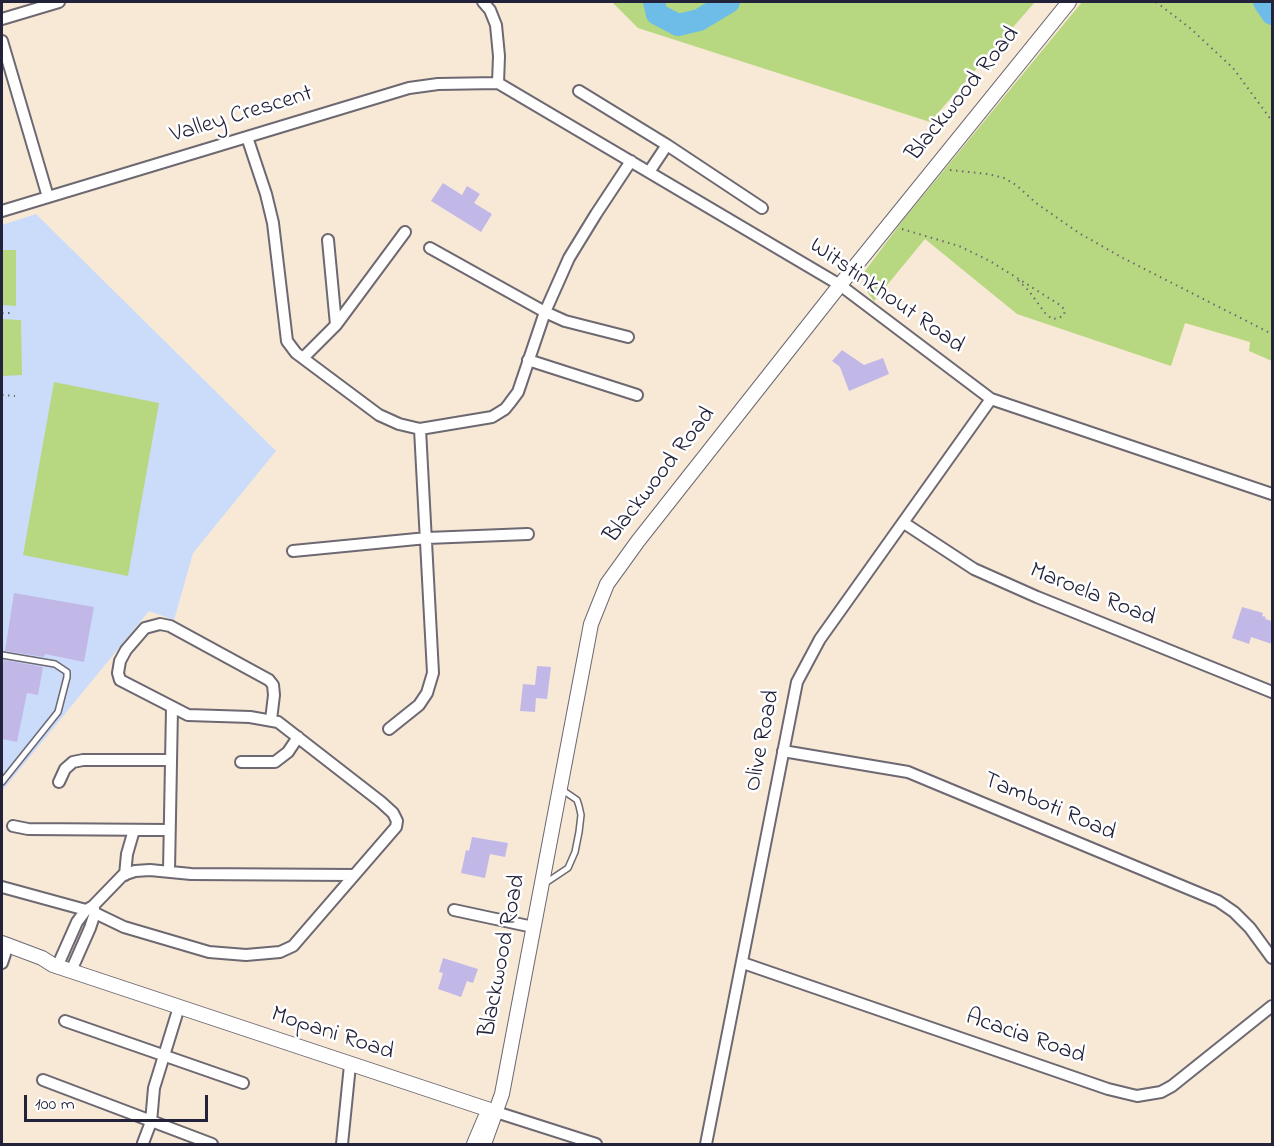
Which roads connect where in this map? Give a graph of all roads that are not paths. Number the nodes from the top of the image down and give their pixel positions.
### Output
1 (59, 2) edge
2 (483, 2) edge
3 (1069, 2) edge
4 (2, 19) edge
5 (2, 41) edge
6 (498, 83) junction
7 (579, 91) dead end
8 (247, 137) junction
9 (667, 145) junction
10 (631, 161) junction
11 (649, 172) junction
12 (48, 196) junction
13 (762, 208) dead end
14 (2, 211) edge
15 (405, 232) dead end
16 (328, 240) dead end
17 (430, 248) dead end
18 (840, 285) junction
19 (545, 312) junction
20 (336, 325) junction
21 (628, 337) dead end
22 (303, 358) junction
23 (528, 360) junction
24 (637, 395) dead end
25 (991, 399) junction
26 (420, 429) junction
27 (1272, 494) edge
28 (904, 523) junction
29 (528, 534) dead end
30 (427, 538) junction
31 (293, 552) dead end
32 (2, 655) edge
33 (1272, 692) edge
34 (172, 708) junction
35 (271, 720) junction
36 (389, 729) dead end
37 (298, 737) junction
38 (783, 751) junction
39 (171, 760) junction
40 (241, 762) dead end
41 (2, 782) edge
42 (59, 782) dead end
43 (559, 788) junction
44 (13, 826) dead end
45 (134, 830) junction
46 (170, 830) junction
47 (168, 871) junction
48 (125, 875) junction
49 (354, 875) junction
50 (2, 886) edge
51 (541, 886) junction
52 (91, 910) junction
53 (454, 910) dead end
54 (533, 927) junction
55 (2, 953) edge
56 (1272, 958) edge
57 (743, 963) junction
58 (55, 966) junction
59 (71, 971) junction
60 (1272, 1006) edge
61 (178, 1007) junction
62 (65, 1021) dead end
63 (164, 1055) junction
64 (350, 1065) junction
65 (43, 1080) dead end
66 (243, 1083) dead end
67 (492, 1111) junction
68 (150, 1122) junction
69 (143, 1143) edge
70 (212, 1144) edge
71 (342, 1144) edge
72 (474, 1144) edge
73 (484, 1144) edge
74 (596, 1144) edge
75 (706, 1144) edge

1 - 4 street
2 - 6 street
3 - 18 street, Blackwood Road
5 - 12 street
6 - 8 street, Valley Crescent
6 - 10 street, Witstinkhout Road
7 - 9 street
8 - 12 street, Valley Crescent
8 - 22 street
9 - 11 street
9 - 13 street
10 - 11 street, Witstinkhout Road
10 - 19 street
11 - 18 street, Witstinkhout Road
12 - 14 street, Valley Crescent
15 - 20 street
16 - 20 street
17 - 19 street
18 - 25 street, Witstinkhout Road
18 - 43 street, Blackwood Road
19 - 21 street
19 - 23 street
20 - 22 street
22 - 26 street
23 - 24 street
23 - 26 street
25 - 27 street, Witstinkhout Road
25 - 28 street, Olive Road
26 - 30 street
28 - 33 street, Maroela Road
28 - 38 street, Olive Road
29 - 30 street
30 - 31 street
30 - 36 street
32 - 41 lane
34 - 35 street
34 - 35 street
34 - 39 street
35 - 37 street
37 - 40 street
37 - 49 street
38 - 56 street, Tamboti Road
38 - 57 street, Olive Road
39 - 42 street
39 - 46 street
43 - 51 street, Blackwood Road
43 - 51 lane
44 - 45 street
45 - 46 street
45 - 48 street
46 - 47 street
47 - 48 street
47 - 49 street
48 - 52 street
49 - 52 street
50 - 52 street
51 - 54 street, Blackwood Road
52 - 58 street
52 - 59 street
53 - 54 street
54 - 67 street, Blackwood Road
55 - 58 street, Mopani Road
57 - 60 street, Acacia Road
57 - 75 street, Olive Road
58 - 59 street, Mopani Road
59 - 61 street, Mopani Road
61 - 63 street
61 - 64 street, Mopani Road
62 - 63 street
63 - 66 street
63 - 68 street
64 - 67 street, Mopani Road
64 - 71 street
65 - 68 street
67 - 72 street, Blackwood Road
67 - 73 street, Blackwood Road
67 - 74 street, Mopani Road
68 - 69 street
68 - 70 street

